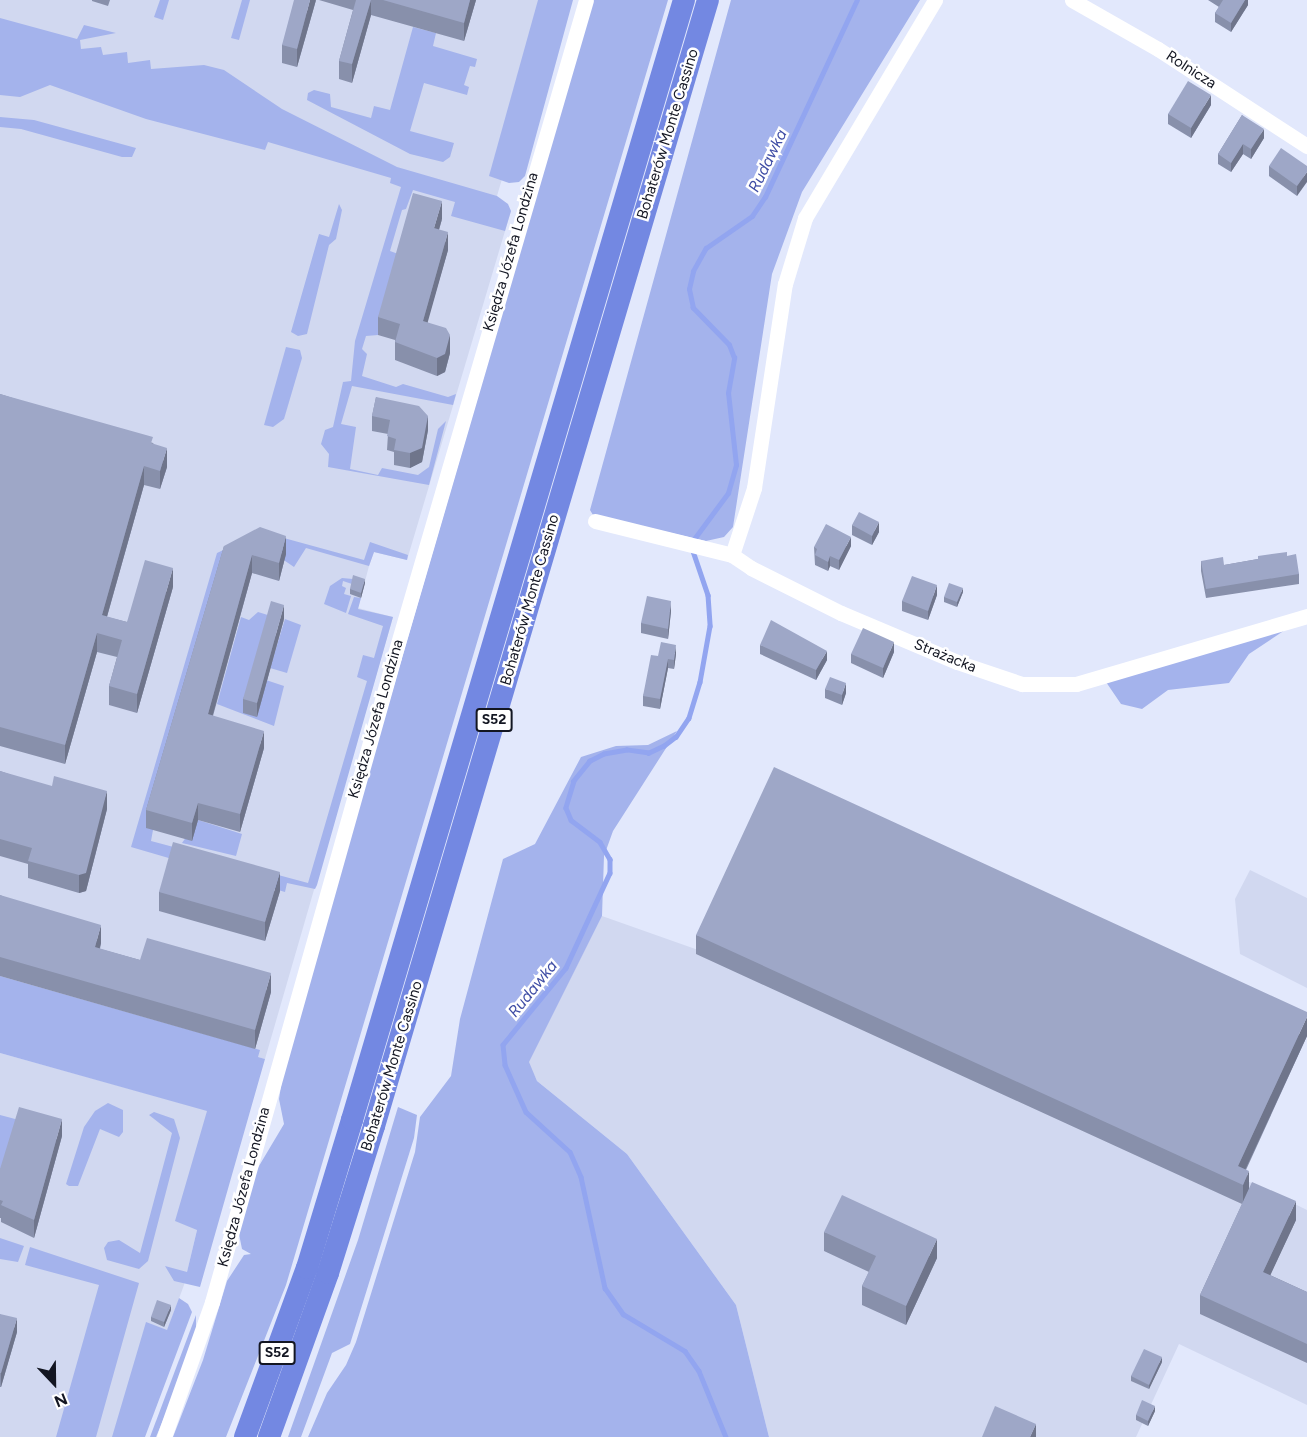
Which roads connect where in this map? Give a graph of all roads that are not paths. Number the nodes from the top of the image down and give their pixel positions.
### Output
1 (586, 0) edge
2 (684, 0) edge
3 (708, 0) edge
4 (935, 0) edge
5 (1072, 0) edge
6 (1307, 146) edge
7 (595, 521) dead end
8 (732, 555) junction
9 (1307, 616) edge
10 (164, 1437) edge
11 (244, 1437) edge
12 (269, 1437) edge

1 - 10 street, Księdza Józefa Londzina
2 - 11 highway, Bohaterów Monte Cassino / S52
3 - 12 highway, Bohaterów Monte Cassino / S52
4 - 8 street
5 - 6 street, Rolnicza
7 - 8 street, Strażacka
8 - 9 street, Strażacka

